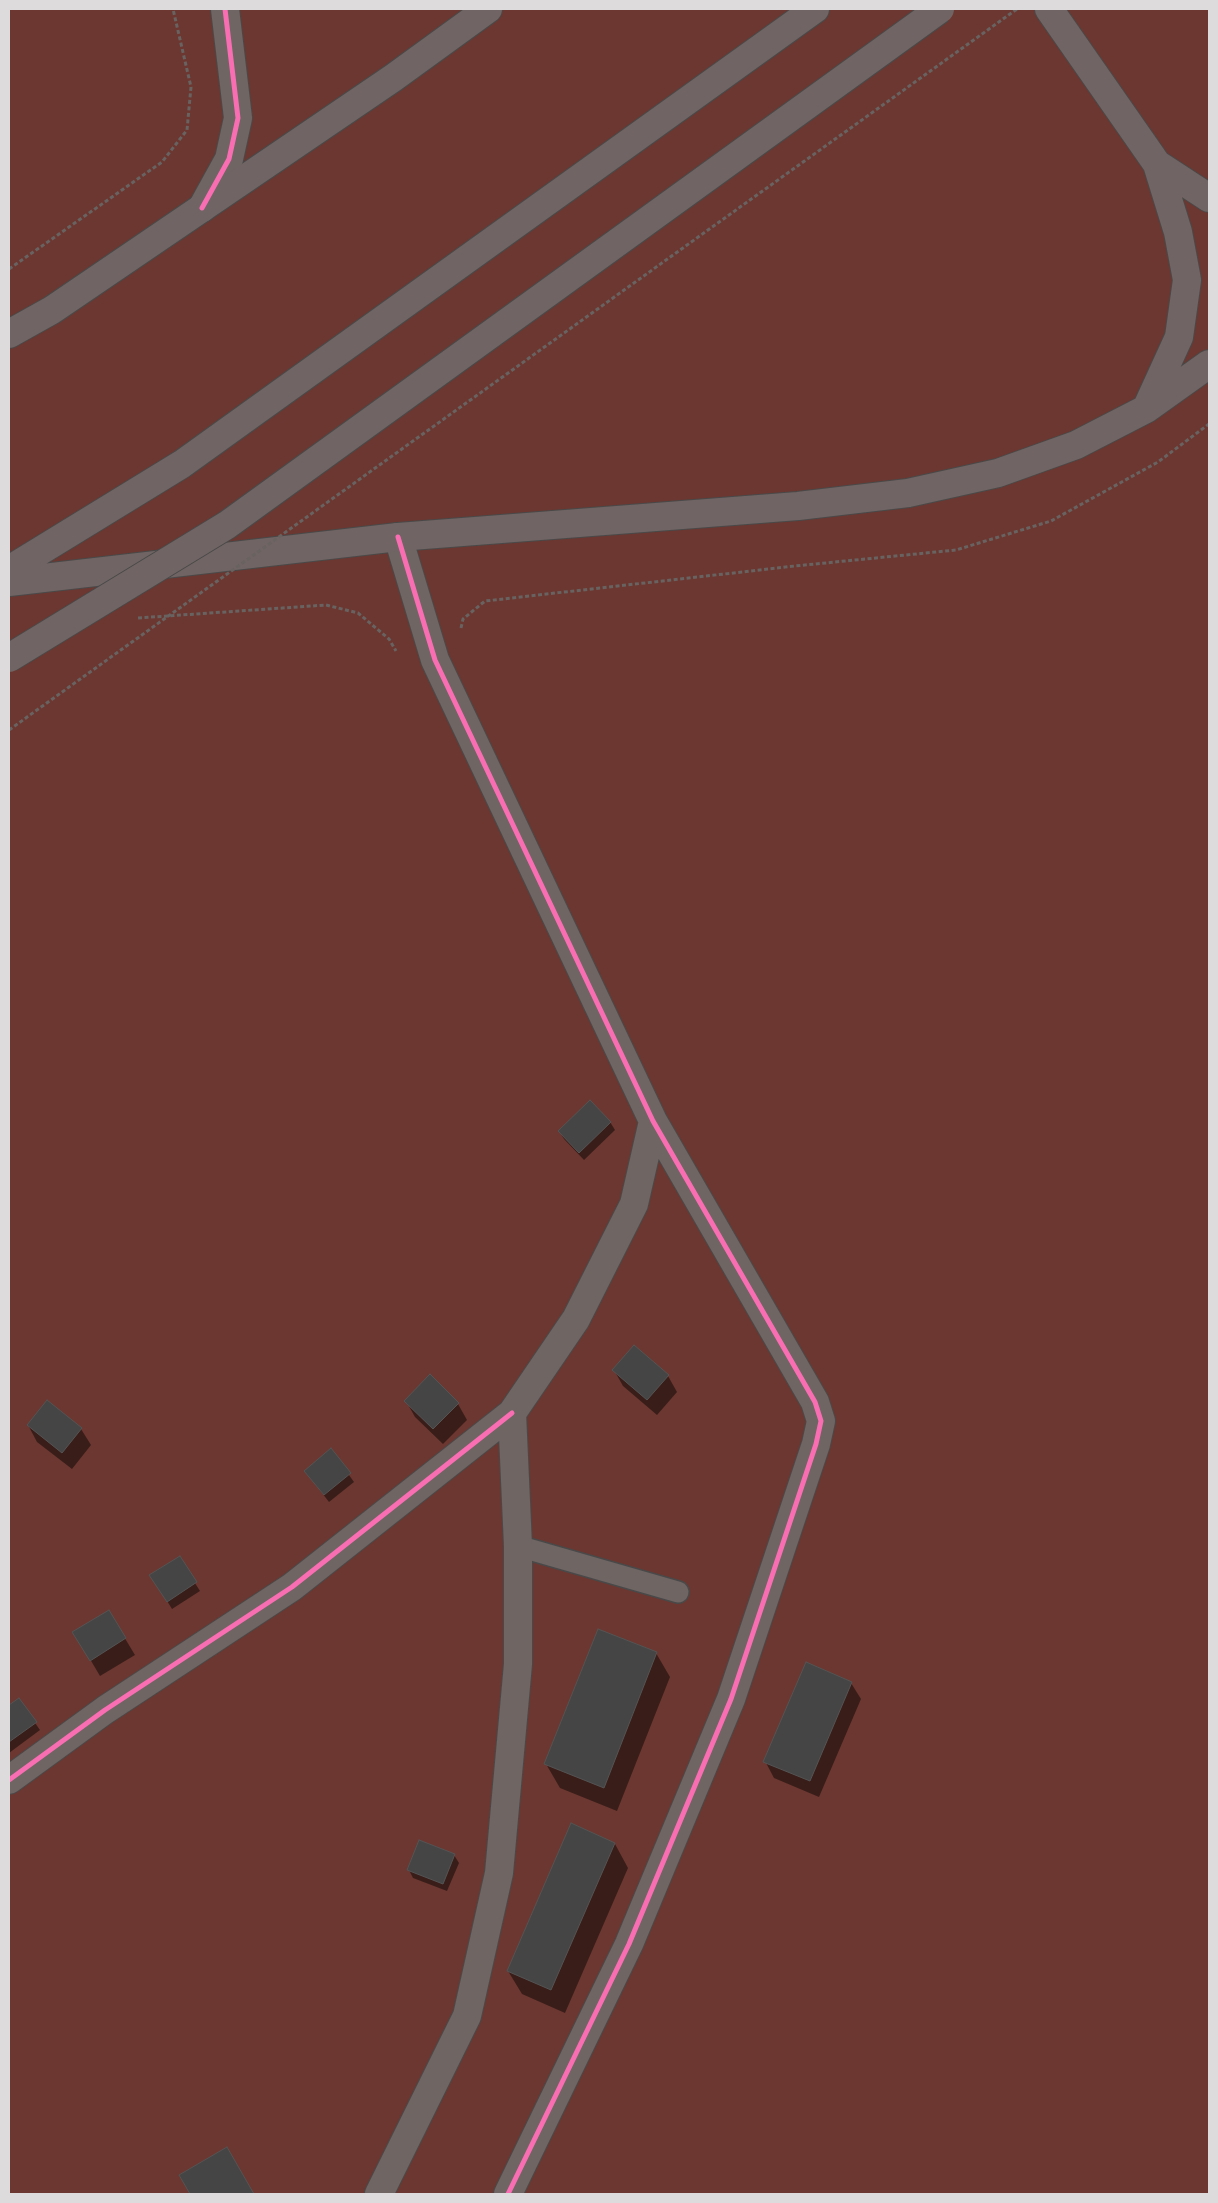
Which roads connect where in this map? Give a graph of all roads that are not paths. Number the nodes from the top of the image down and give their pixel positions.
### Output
1 (225, 9) edge
2 (488, 9) edge
3 (815, 9) edge
4 (940, 9) edge
5 (1049, 9) edge
6 (1157, 164) junction
7 (1209, 198) edge
8 (202, 208) junction
9 (52, 310) junction
10 (9, 334) edge
11 (9, 346) edge
12 (1209, 364) edge
13 (1146, 409) junction
14 (398, 537) junction
15 (9, 571) edge
16 (45, 578) junction
17 (9, 582) edge
18 (9, 658) edge
19 (653, 1121) junction
20 (512, 1413) junction
21 (518, 1546) junction
22 (678, 1592) dead end
23 (9, 1780) edge
24 (379, 2194) edge
25 (508, 2194) edge

1 - 8 street
2 - 8 main road
3 - 15 main road
4 - 18 main road, bridge
5 - 6 main road
6 - 7 main road
6 - 13 main road
8 - 9 main road
9 - 10 main road
9 - 11 lane
12 - 13 main road
13 - 14 main road
14 - 16 main road
14 - 19 street
15 - 16 lane
16 - 17 main road
19 - 20 street
19 - 25 street
20 - 21 street
20 - 23 street
21 - 22 lane
21 - 24 street

